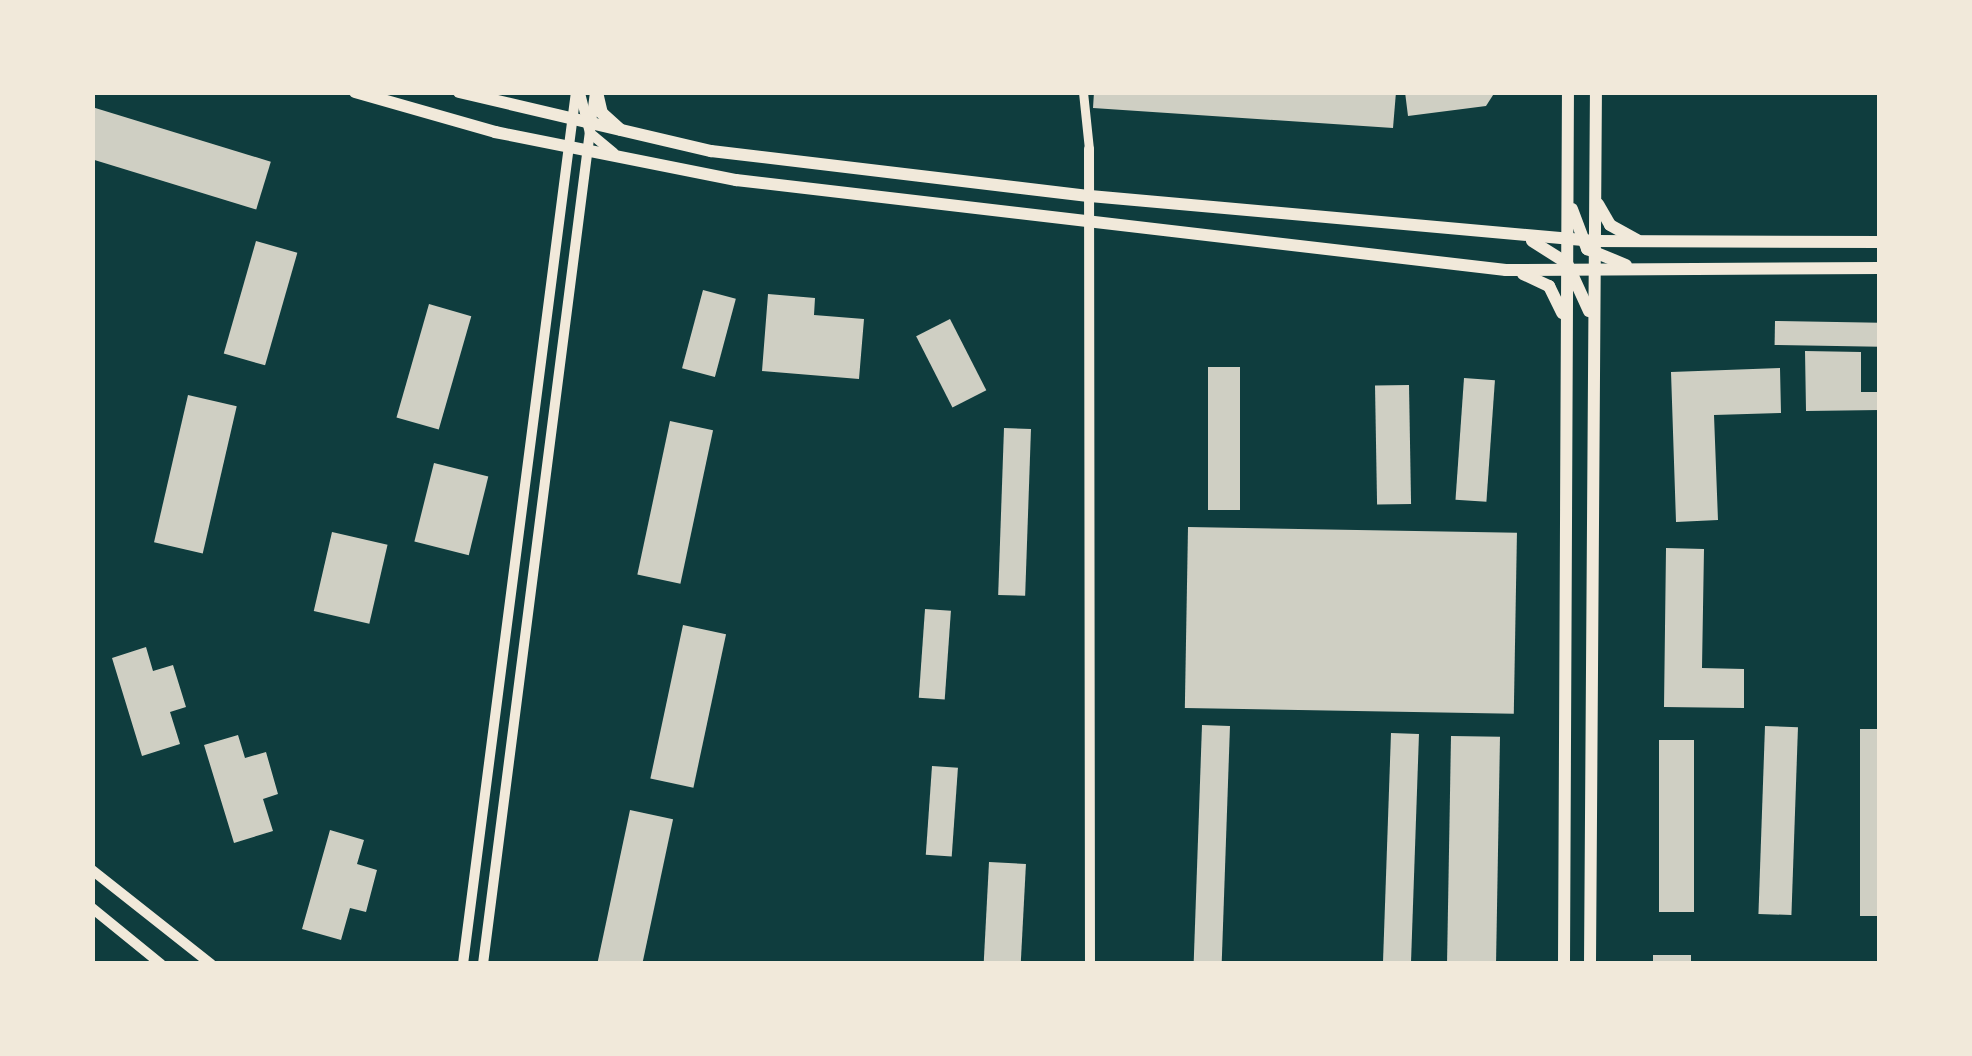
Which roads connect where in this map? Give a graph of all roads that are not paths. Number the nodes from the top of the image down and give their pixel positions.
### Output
1 (356, 92) edge
2 (459, 92) edge
3 (578, 92) edge
4 (596, 92) edge
5 (1083, 92) edge
6 (1568, 92) edge
7 (1596, 92) edge
8 (585, 126) junction
9 (628, 134) junction
10 (570, 149) junction
11 (1089, 149) joint
12 (588, 153) junction
13 (626, 159) junction
14 (1567, 186) junction
15 (1595, 189) junction
16 (1090, 196) junction
17 (1092, 221) junction
18 (1505, 235) junction
19 (1567, 239) junction
20 (1880, 242) edge
21 (1649, 243) junction
22 (1590, 245) junction
23 (1648, 268) junction
24 (1880, 268) edge
25 (1569, 269) junction
26 (1506, 270) junction
27 (1594, 271) junction
28 (1567, 338) junction
29 (1594, 343) junction
30 (92, 870) edge
31 (92, 908) edge
32 (160, 964) edge
33 (211, 964) edge
34 (463, 964) edge
35 (483, 964) edge
36 (1090, 964) edge
37 (1564, 964) edge
38 (1590, 964) edge

1 - 10 main road
2 - 8 main road
3 - 8 street
4 - 8 street
4 - 9 main road
5 - 11 street
6 - 14 main road
7 - 15 main road
8 - 9 main road
8 - 10 street
8 - 12 street
8 - 13 street
9 - 16 main road
10 - 12 main road
10 - 34 street
11 - 16 street
12 - 13 main road
12 - 35 street
13 - 17 main road
14 - 19 main road
14 - 22 main road
15 - 21 main road
15 - 22 main road
16 - 17 street
16 - 18 main road
17 - 26 main road
17 - 36 street
18 - 19 main road
18 - 25 main road
19 - 22 main road
19 - 25 main road
20 - 21 main road
21 - 22 main road
22 - 23 main road
22 - 27 main road
23 - 24 main road
23 - 27 main road
25 - 26 main road
25 - 27 main road
25 - 28 main road
25 - 29 main road
26 - 28 main road
27 - 29 main road
28 - 37 main road
29 - 38 main road
30 - 33 street
31 - 32 street

